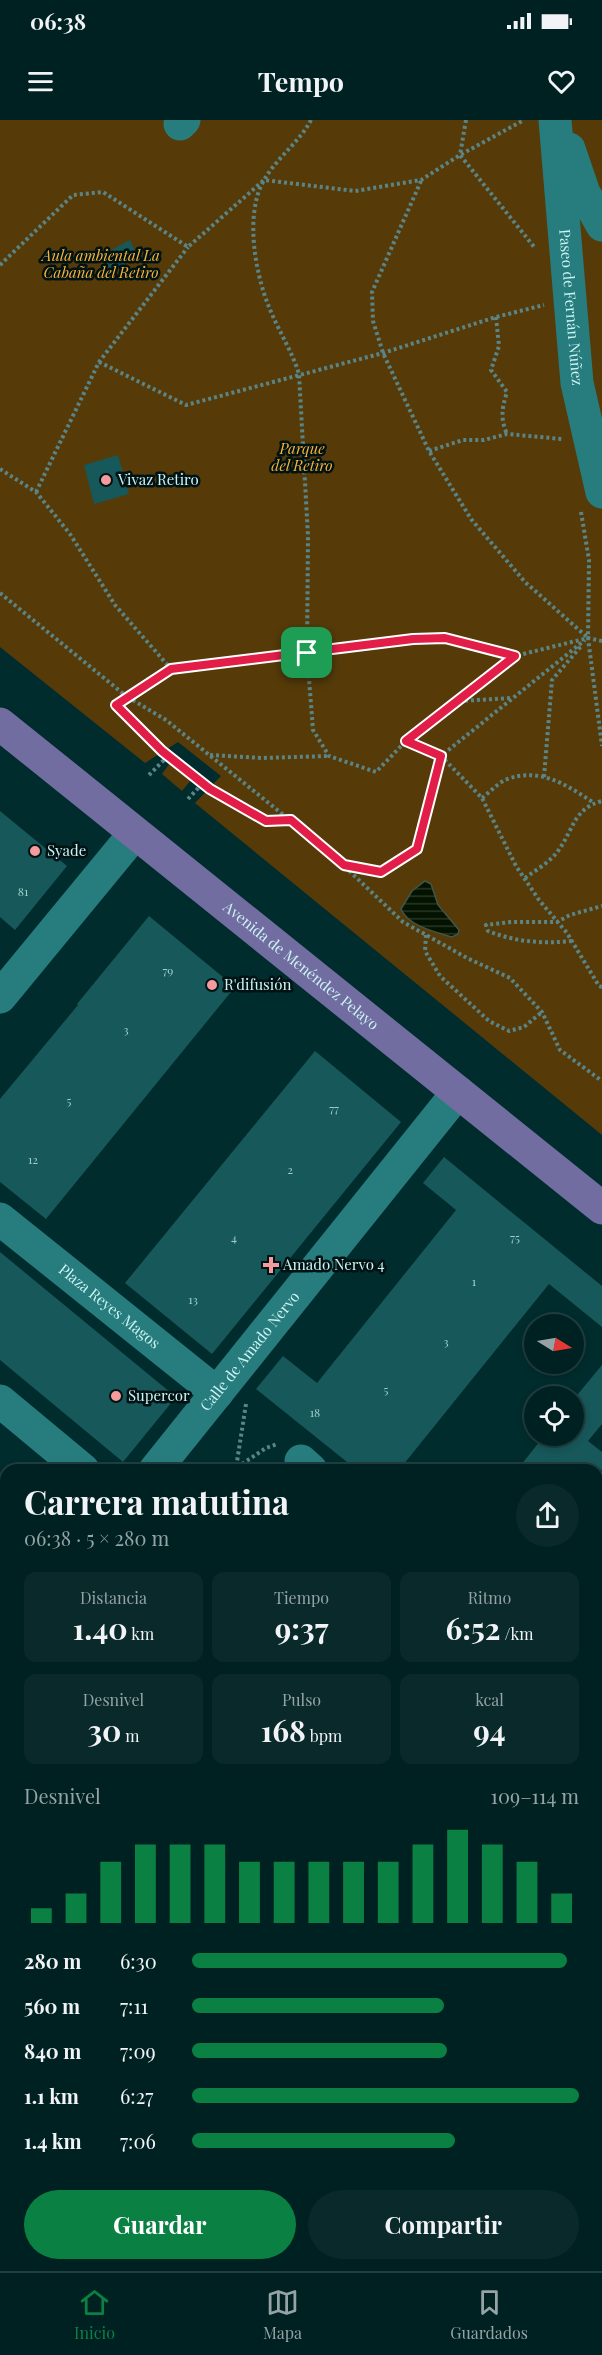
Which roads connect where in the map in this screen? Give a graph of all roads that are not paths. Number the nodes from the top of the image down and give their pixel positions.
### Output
1 (557, 120) edge
2 (602, 225) edge
3 (591, 499) edge
4 (0, 724) edge
5 (135, 833) junction
6 (0, 997) edge
7 (458, 1092) junction
8 (602, 1208) edge
9 (0, 1219) edge
10 (232, 1397) junction
11 (0, 1401) edge
12 (75, 1464) edge
13 (162, 1464) edge

1 - 2 street, Paseo de Fernán Núñez
1 - 3 street, Paseo de Fernán Núñez
4 - 5 main road, Avenida de Menéndez Pelayo
5 - 6 street
5 - 7 main road, Avenida de Menéndez Pelayo
7 - 8 main road, Avenida de Menéndez Pelayo
7 - 10 street, Calle de Amado Nervo
9 - 10 street, Plaza Reyes Magos
10 - 13 street, Calle de Amado Nervo
11 - 12 street

